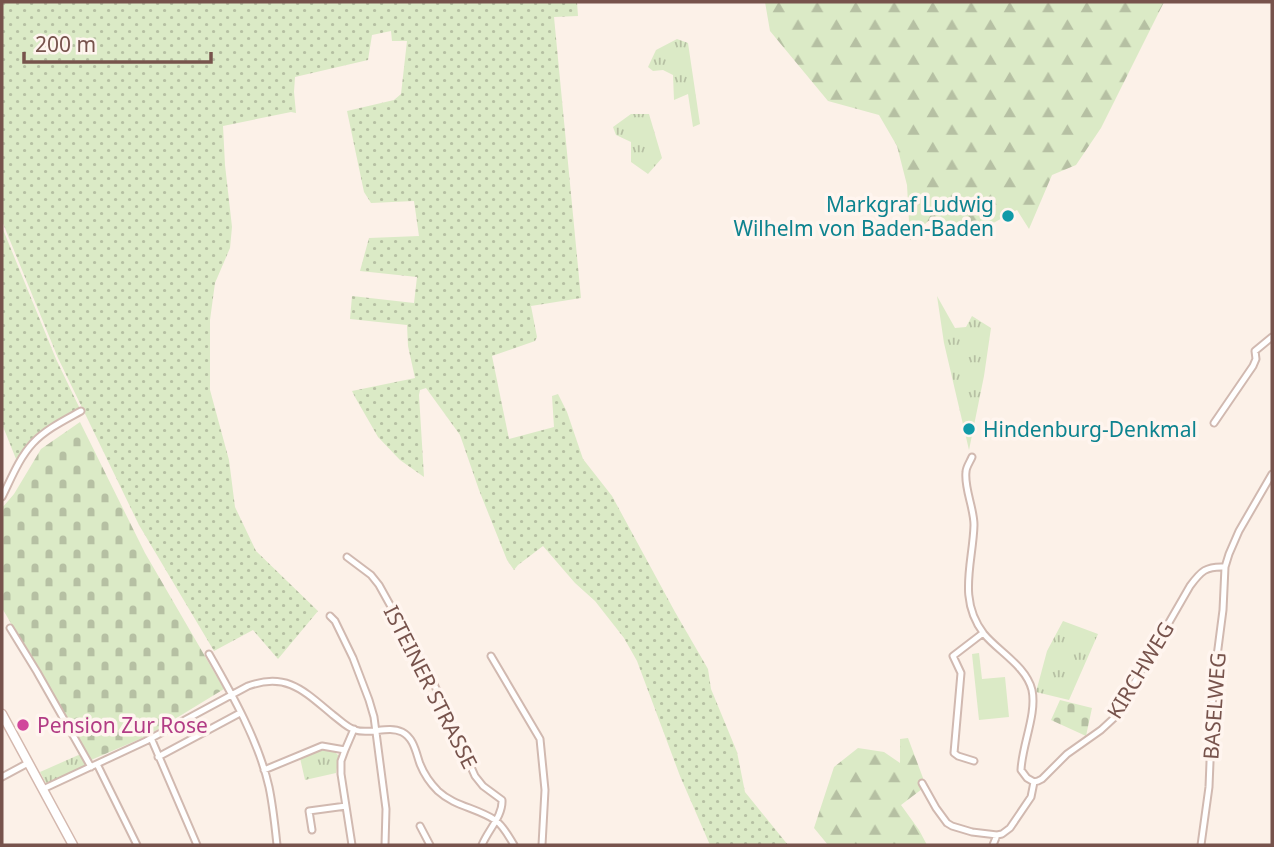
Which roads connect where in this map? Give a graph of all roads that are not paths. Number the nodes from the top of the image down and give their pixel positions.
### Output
1 (1272, 337) edge
2 (81, 411) dead end
3 (1214, 423) dead end
4 (972, 457) dead end
5 (1272, 474) edge
6 (2, 497) edge
7 (348, 557) dead end
8 (1225, 567) junction
9 (330, 616) dead end
10 (10, 628) dead end
11 (983, 633) junction
12 (209, 654) dead end
13 (491, 656) dead end
14 (232, 694) junction
15 (240, 713) junction
16 (2, 714) edge
17 (354, 730) junction
18 (375, 732) junction
19 (151, 738) junction
20 (345, 750) junction
21 (158, 757) junction
22 (974, 761) dead end
23 (29, 763) junction
24 (94, 766) junction
25 (264, 769) junction
26 (2, 777) edge
27 (1034, 782) junction
28 (922, 783) dead end
29 (43, 789) junction
30 (346, 806) junction
31 (495, 820) junction
32 (420, 826) dead end
33 (313, 830) dead end
34 (997, 835) junction
35 (73, 845) edge
36 (137, 845) edge
37 (197, 845) edge
38 (277, 845) edge
39 (352, 845) edge
40 (385, 845) edge
41 (430, 845) edge
42 (482, 845) edge
43 (514, 845) edge
44 (542, 845) edge
45 (993, 845) edge
46 (1201, 845) edge

1 - 3 street
2 - 6 street
4 - 11 street
5 - 8 street, BASELWEG
7 - 31 street, ISTEINER STRASSE
8 - 27 street, KIRCHWEG
8 - 46 street, BASELWEG
9 - 18 street
10 - 24 street
11 - 22 street
11 - 27 street
12 - 14 street
13 - 44 street
14 - 15 street
14 - 17 street
14 - 19 street
15 - 21 street
15 - 25 street
16 - 23 street
17 - 18 street
17 - 20 street
18 - 31 street
18 - 40 street
19 - 21 street
19 - 24 street
20 - 25 street
20 - 30 street
21 - 37 street
23 - 26 street
23 - 29 street
24 - 29 street
24 - 36 street
25 - 38 street
27 - 34 street, KIRCHWEG
28 - 34 street
29 - 35 street
30 - 33 street
30 - 39 street
31 - 42 street
31 - 43 street
32 - 41 street
34 - 45 street, KIRCHWEG

